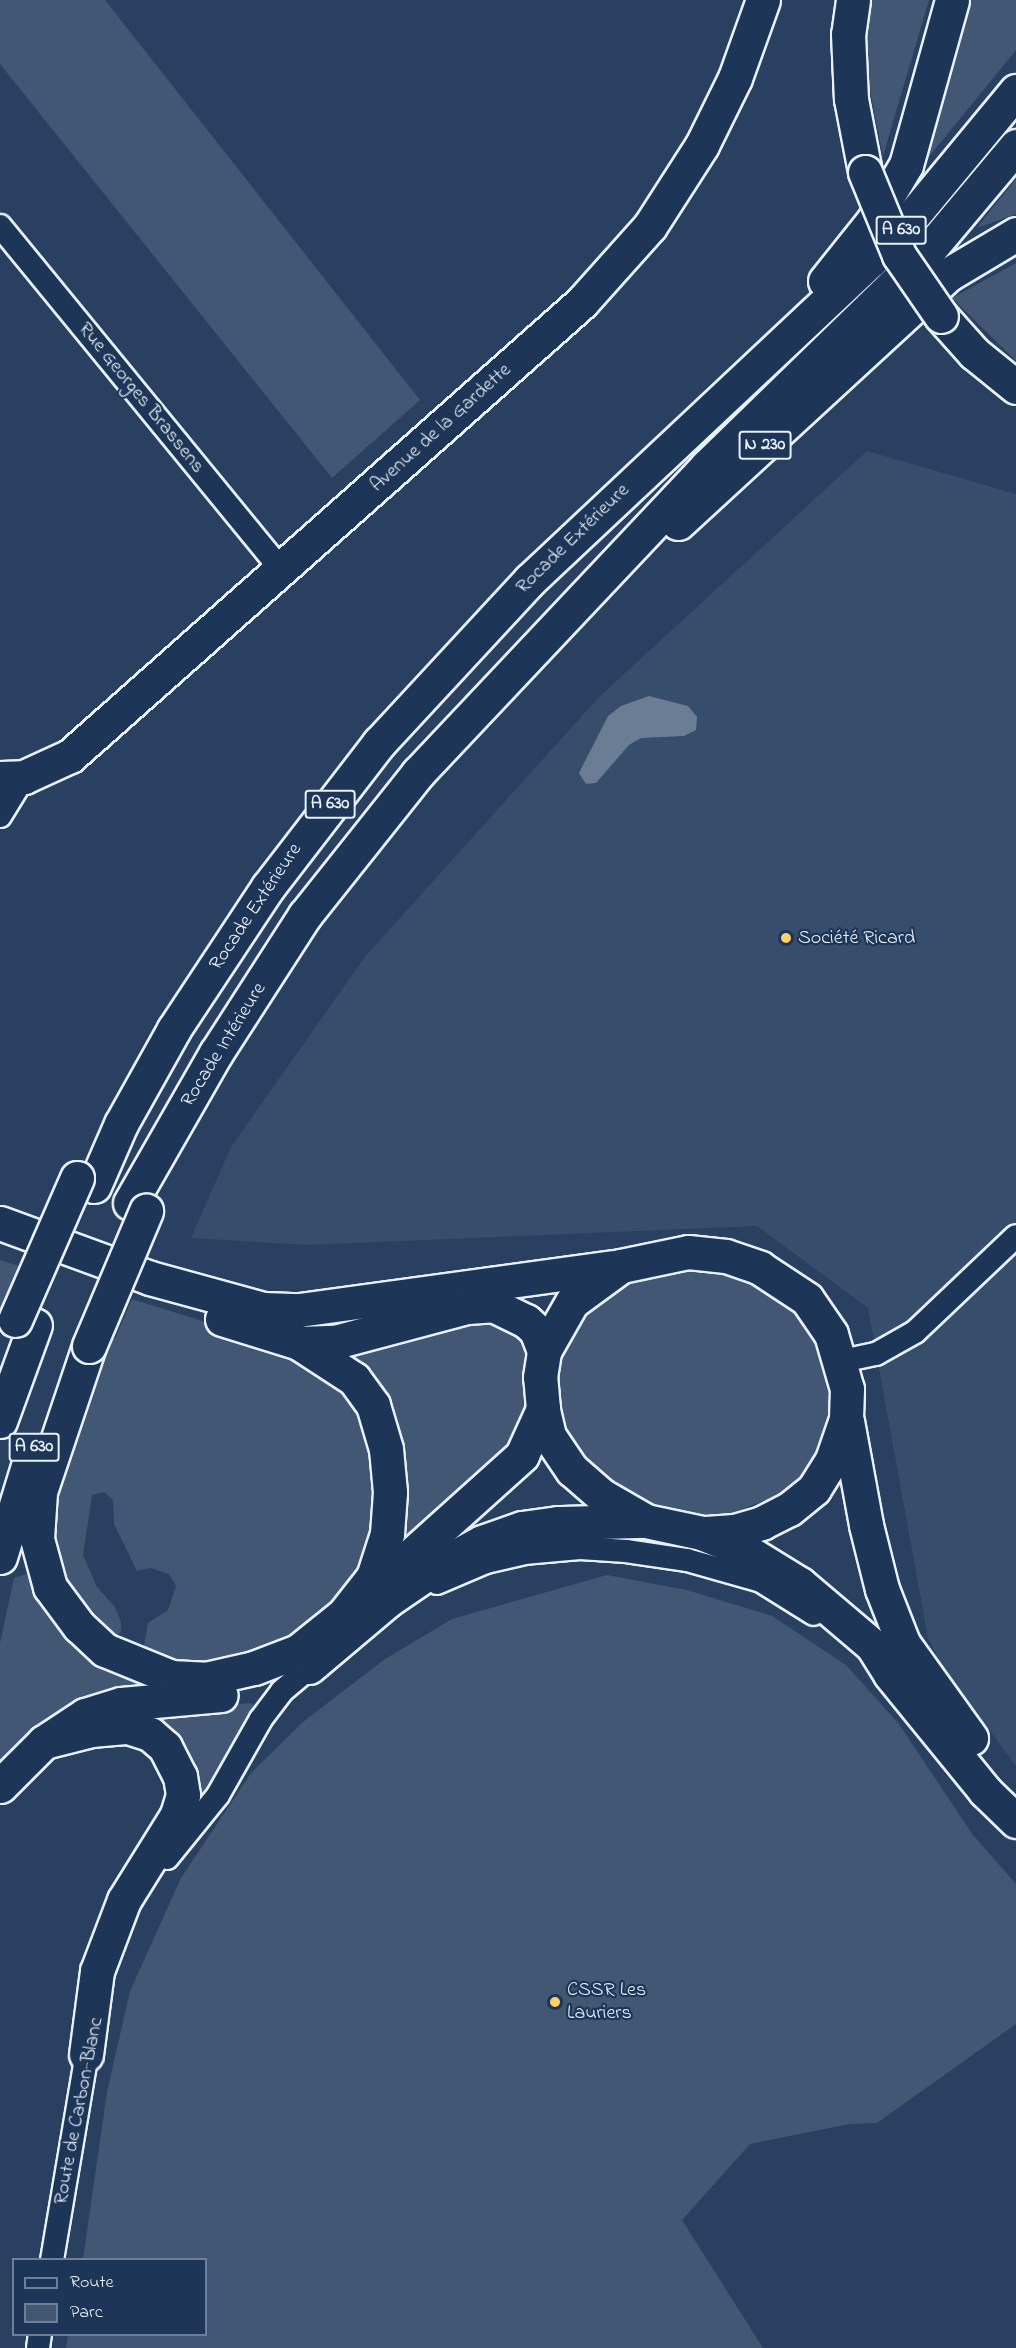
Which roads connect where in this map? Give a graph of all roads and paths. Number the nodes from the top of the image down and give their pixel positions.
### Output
1 (763, 0) edge
2 (853, 0) edge
3 (952, 0) edge
4 (1016, 91) edge
5 (1016, 146) edge
6 (0, 226) edge
7 (1016, 234) edge
8 (770, 353) junction
9 (1016, 387) edge
10 (282, 570) junction
11 (575, 609) junction
12 (12, 777) edge
13 (0, 816) edge
14 (0, 1223) edge
15 (1016, 1236) edge
16 (0, 1247) edge
17 (621, 1266) junction
18 (25, 1322) junction
19 (81, 1342) junction
20 (299, 1343) junction
21 (544, 1351) junction
22 (0, 1358) edge
23 (842, 1361) junction
24 (543, 1409) junction
25 (846, 1419) junction
26 (0, 1421) edge
27 (646, 1521) junction
28 (702, 1533) junction
29 (0, 1557) edge
30 (344, 1614) junction
31 (309, 1667) junction
32 (890, 1674) junction
33 (44, 1742) junction
34 (0, 1786) edge
35 (1016, 1797) edge
36 (1016, 1821) edge
37 (86, 2054) junction
38 (52, 2258) edge

1 - 10 main road, Avenue de la Gardette
2 - 9 main road, bridge
3 - 8 main road
4 - 8 main road, A 630
5 - 11 main road, A 630
6 - 10 street, Rue Georges Brassens
7 - 11 main road, N 230
8 - 18 main road, Rocade Extérieure / A 630
10 - 12 main road, Avenue de la Gardette
11 - 19 main road, Rocade Intérieure / A 630, bridge
12 - 13 street, Avenue de la Gardette
14 - 17 main road
15 - 23 street
16 - 20 main road
17 - 21 main road
17 - 23 main road
18 - 22 main road
18 - 26 main road, Rocade Extérieure / A 630
19 - 29 main road, A 630
19 - 30 main road
20 - 21 main road
20 - 30 main road
21 - 24 main road
23 - 25 main road
24 - 27 main road
24 - 30 main road
25 - 28 main road
25 - 35 main road
27 - 28 main road
27 - 31 main road
28 - 32 main road
31 - 32 street, Route de Carbon-Blanc
31 - 33 main road
31 - 37 street, Route de Carbon-Blanc
32 - 36 main road
33 - 34 main road
33 - 37 main road
37 - 38 street, Route de Carbon-Blanc

